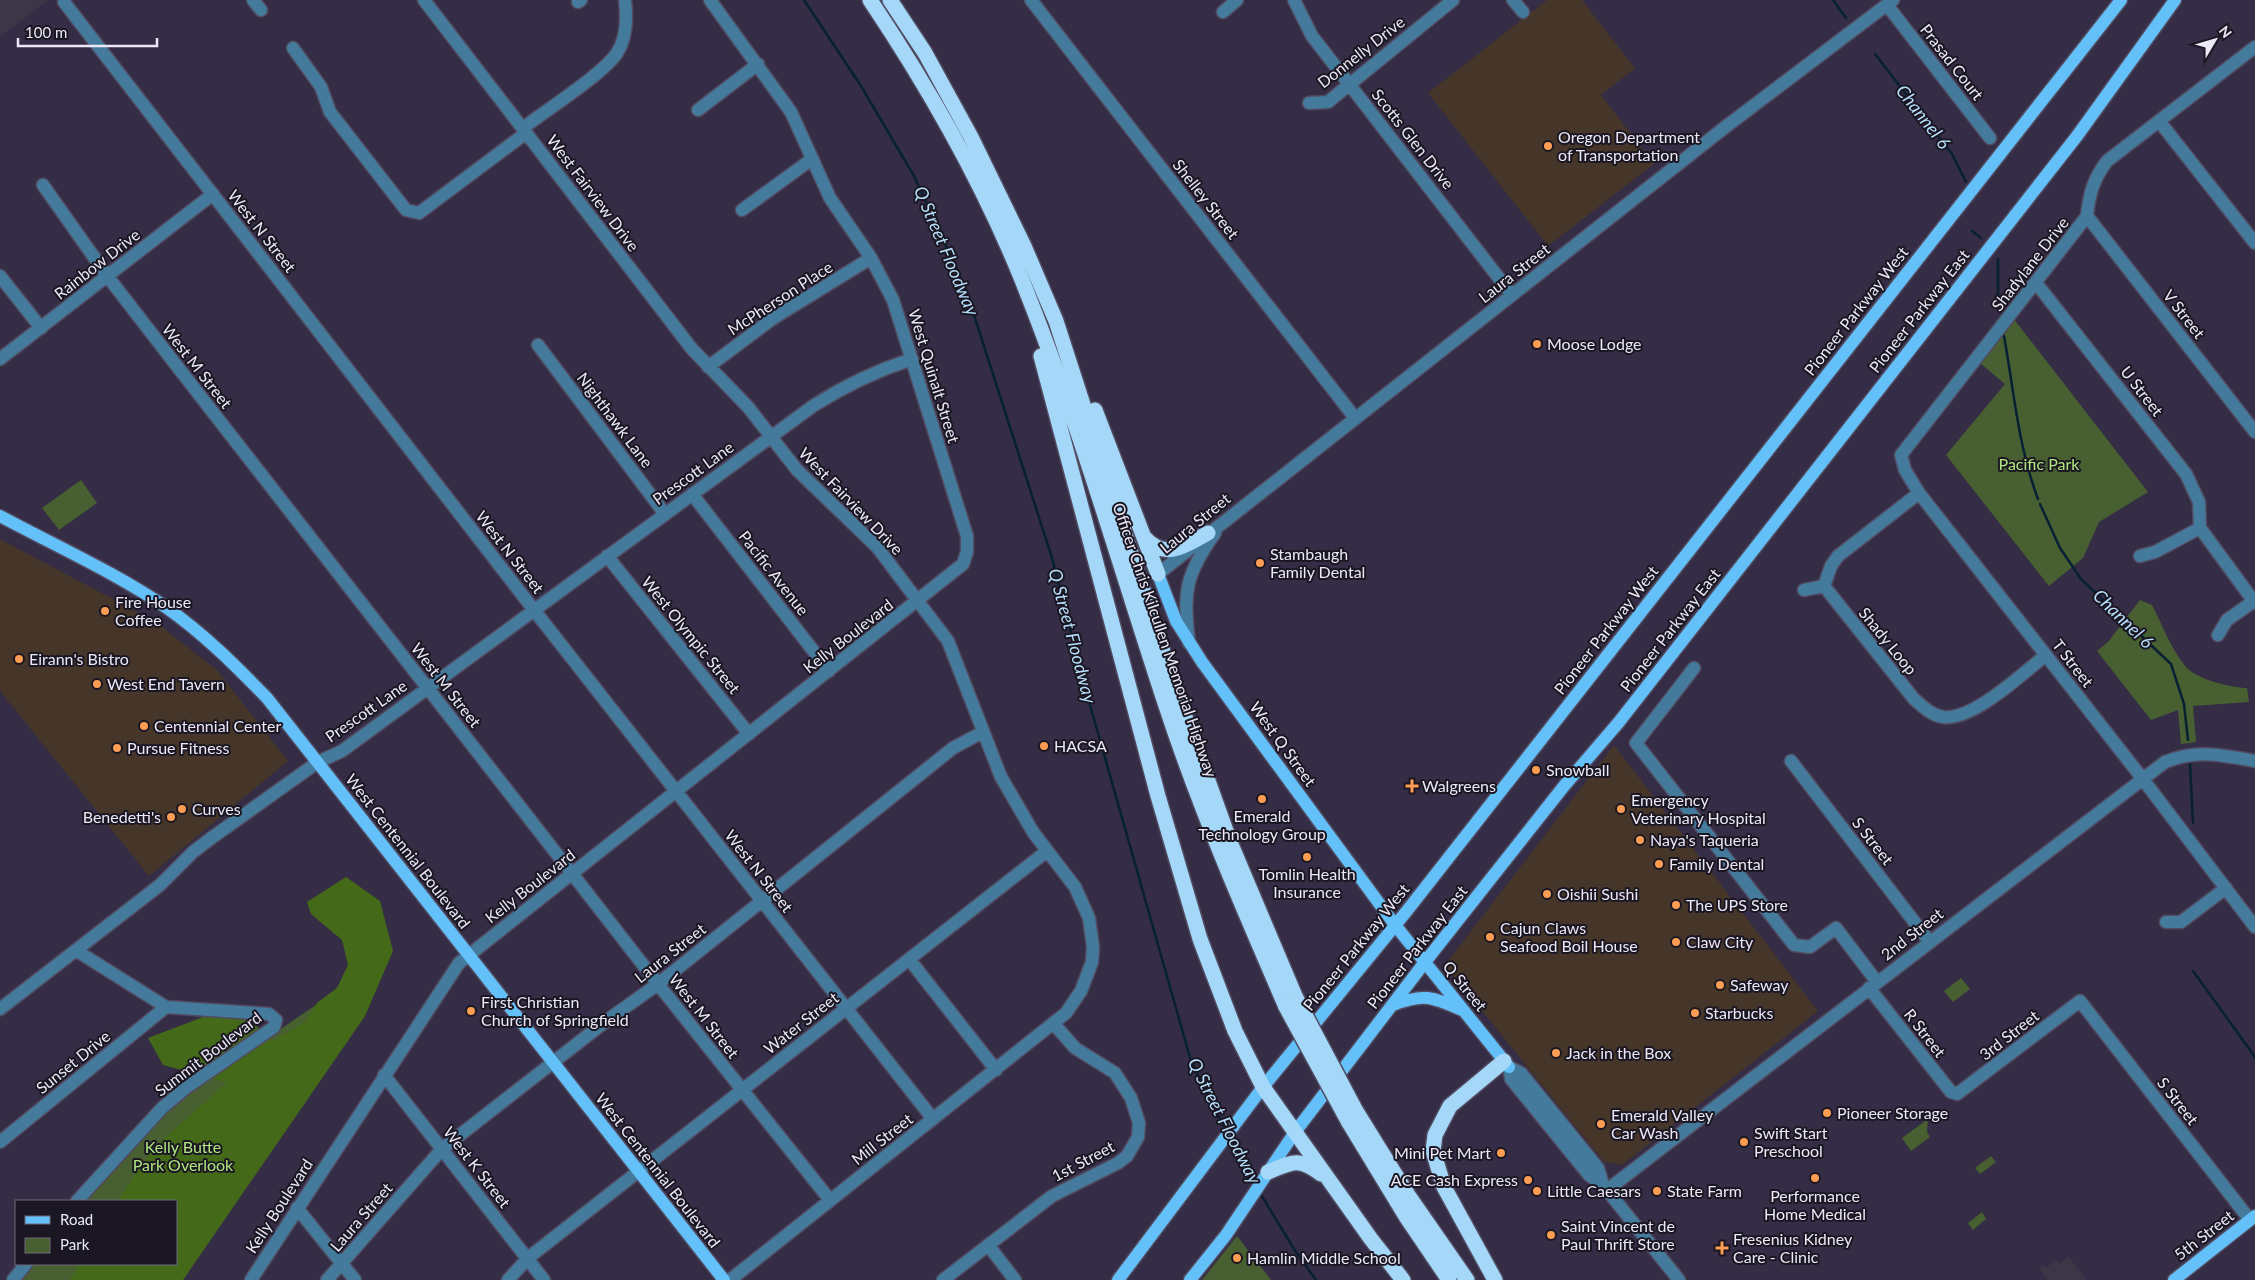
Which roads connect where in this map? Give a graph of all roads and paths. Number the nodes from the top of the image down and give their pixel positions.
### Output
1 (424, 0) edge
2 (624, 0) edge
3 (710, 0) edge
4 (870, 0) edge
5 (890, 0) edge
6 (1031, 0) edge
7 (1237, 0) edge
8 (1294, 0) edge
9 (1453, 0) edge
10 (1513, 0) edge
11 (2121, 0) edge
12 (2175, 0) edge
13 (64, 2) dead end
14 (1890, 2) edge
15 (1223, 12) dead end
16 (1523, 12) dead end
17 (2255, 47) edge
18 (293, 48) dead end
19 (758, 64) junction
20 (1349, 84) junction
21 (1309, 103) dead end
22 (698, 110) dead end
23 (2160, 121) junction
24 (524, 130) junction
25 (1990, 138) dead end
26 (812, 159) junction
27 (43, 185) dead end
28 (213, 194) junction
29 (742, 210) dead end
30 (2087, 216) junction
31 (2255, 243) edge
32 (872, 258) junction
33 (0, 276) edge
34 (108, 277) junction
35 (1021, 277) junction
36 (2036, 283) junction
37 (1512, 295) junction
38 (1056, 322) junction
39 (41, 328) junction
40 (538, 345) dead end
41 (0, 359) edge
42 (912, 359) junction
43 (708, 367) junction
44 (1355, 418) junction
45 (2255, 432) edge
46 (771, 436) junction
47 (1901, 455) joint
48 (1919, 493) junction
49 (692, 494) junction
50 (665, 514) junction
51 (0, 516) edge
52 (1224, 520) junction
53 (2200, 528) junction
54 (1208, 533) junction
55 (1143, 536) junction
56 (607, 556) junction
57 (2140, 556) dead end
58 (1158, 574) junction
59 (1824, 586) junction
60 (1804, 590) dead end
61 (918, 601) junction
62 (2254, 602) edge
63 (534, 610) junction
64 (2218, 635) dead end
65 (1189, 643) junction
66 (2046, 655) junction
67 (1694, 668) dead end
68 (829, 671) junction
69 (428, 688) junction
70 (983, 732) junction
71 (749, 734) junction
72 (1791, 761) dead end
73 (2255, 761) edge
74 (318, 762) junction
75 (2142, 778) junction
76 (676, 791) junction
77 (1047, 851) junction
78 (572, 874) junction
79 (2226, 888) junction
80 (762, 902) junction
81 (2166, 922) dead end
82 (1396, 925) junction
83 (2255, 927) edge
84 (1929, 941) junction
85 (77, 951) junction
86 (468, 954) junction
87 (909, 959) junction
88 (1425, 962) junction
89 (658, 984) junction
90 (1873, 985) junction
91 (1291, 1001) junction
92 (2080, 1001) joint
93 (1392, 1005) junction
94 (166, 1007) junction
95 (846, 1008) junction
96 (0, 1009) edge
97 (1464, 1011) junction
98 (1054, 1024) junction
99 (553, 1062) junction
100 (1507, 1064) junction
101 (996, 1070) junction
102 (384, 1075) junction
103 (1263, 1087) junction
104 (742, 1091) junction
105 (1957, 1094) joint
106 (1352, 1116) junction
107 (933, 1119) junction
108 (1295, 1132) junction
109 (0, 1142) edge
110 (442, 1149) junction
111 (638, 1171) junction
112 (1268, 1172) junction
113 (1328, 1179) junction
114 (1605, 1188) junction
115 (78, 1200) edge
116 (830, 1200) junction
117 (297, 1208) junction
118 (2252, 1218) edge
119 (988, 1245) junction
120 (528, 1258) junction
121 (342, 1263) junction
122 (25, 1265) edge
123 (13, 1280) edge
124 (251, 1280) edge
125 (327, 1280) edge
126 (355, 1280) edge
127 (508, 1280) edge
128 (544, 1280) edge
129 (724, 1280) edge
130 (730, 1280) edge
131 (943, 1280) edge
132 (1015, 1280) edge
133 (1118, 1280) edge
134 (1190, 1280) edge
135 (1404, 1280) edge
136 (1449, 1280) edge
137 (1467, 1280) edge
138 (1495, 1280) edge
139 (1678, 1280) edge
140 (2174, 1280) edge

1 - 24 street, West Fairview Drive
2 - 24 street
3 - 19 street, West Quinalt Street
4 - 35 highway, Officer Chris Kilcullen Memorial Highway
5 - 38 highway, Officer Chris Kilcullen Memorial Highway
6 - 44 street, Shelley Street
7 - 15 street
8 - 20 street, Scotts Glen Drive
9 - 20 street, Donnelly Drive
10 - 16 street
11 - 82 main road, Pioneer Parkway West
12 - 88 main road, Pioneer Parkway East
13 - 28 street, West N Street
14 - 25 street, Prasad Court
14 - 37 street, Laura Street
17 - 23 street, Shadylane Drive
18 - 24 street
19 - 22 street
19 - 26 street, West Quinalt Street
20 - 21 street, Donnelly Drive
20 - 37 street, Scotts Glen Drive
23 - 30 street, Shadylane Drive
23 - 31 street
24 - 43 street, West Fairview Drive
26 - 29 street
26 - 32 street, West Quinalt Street
27 - 34 street, West M Street
28 - 34 street, Rainbow Drive
28 - 63 street, West N Street
30 - 36 street, Shadylane Drive
30 - 45 street, V Street
32 - 42 street, West Quinalt Street
32 - 43 street, McPherson Place
33 - 39 street
34 - 39 street, Rainbow Drive
34 - 69 street, West M Street
35 - 91 highway, Officer Chris Kilcullen Memorial Highway
35 - 103 highway
36 - 47 street, Shadylane Drive
36 - 53 street, U Street
37 - 44 street, Laura Street
38 - 55 highway
38 - 91 highway, Officer Chris Kilcullen Memorial Highway
39 - 41 street, Rainbow Drive
40 - 50 street, Nighthawk Lane
42 - 46 street, Prescott Lane
42 - 61 street, West Quinalt Street
43 - 46 street, West Fairview Drive
44 - 52 street, Laura Street
46 - 49 street, Prescott Lane
46 - 61 street, West Fairview Drive
47 - 48 street, T Street
48 - 59 street
48 - 66 street, T Street
49 - 50 street, Prescott Lane
49 - 68 street, Pacific Avenue
50 - 56 street, Prescott Lane
51 - 74 main road, West Centennial Boulevard
52 - 54 street, Laura Street
52 - 65 street
53 - 57 street
53 - 62 street
54 - 55 highway
54 - 58 street, Laura Street
55 - 58 highway
56 - 63 street, Prescott Lane
56 - 71 street, West Olympic Street
58 - 65 main road, West Q Street
59 - 60 street
59 - 66 street, Shady Loop
61 - 68 street, Kelly Boulevard
61 - 70 street, West Fairview Drive
62 - 64 street
63 - 69 street, Prescott Lane
63 - 76 street, West N Street
65 - 82 main road, West Q Street
66 - 75 street, T Street
67 - 90 street, R Street
68 - 71 street, Kelly Boulevard
69 - 74 street, Prescott Lane
69 - 78 street, West M Street
70 - 77 street, West Fairview Drive
70 - 80 street, Laura Street
71 - 76 street, Kelly Boulevard
72 - 84 street, S Street
73 - 75 street, 2nd Street
74 - 85 street, Prescott Lane
74 - 86 main road, West Centennial Boulevard
75 - 79 street, T Street
75 - 84 street, 2nd Street
76 - 78 street, Kelly Boulevard
76 - 80 street, West N Street
77 - 87 street, Water Street
77 - 98 street, West Fairview Drive
78 - 86 street, Kelly Boulevard
78 - 89 street, West M Street
79 - 81 street
79 - 83 street, T Street
80 - 89 street, Laura Street
80 - 95 street, West N Street
82 - 88 main road, Q Street
82 - 103 main road, Pioneer Parkway West
84 - 90 street, 2nd Street
85 - 94 street
85 - 96 street, Prescott Lane
86 - 99 main road, West Centennial Boulevard
86 - 102 street, Kelly Boulevard
87 - 95 street, Water Street
87 - 101 street
88 - 93 main road, Pioneer Parkway East
88 - 97 main road, Q Street
89 - 99 street, Laura Street
89 - 104 street, West M Street
90 - 105 street, R Street
90 - 114 street, 2nd Street
91 - 106 highway, Officer Chris Kilcullen Memorial Highway, bridge
92 - 105 street, 3rd Street
92 - 118 street, S Street
93 - 97 main road
93 - 108 main road, Pioneer Parkway East
94 - 109 street, Sunset Drive
94 - 115 street, Summit Boulevard
95 - 104 street, Water Street
95 - 107 street, West N Street
97 - 100 main road, Q Street
98 - 101 street, Mill Street
98 - 119 street, 1st Street
99 - 110 street, Laura Street
99 - 111 main road, West Centennial Boulevard
100 - 114 street, Q Street
100 - 138 highway
101 - 107 street, Mill Street
102 - 110 street, West K Street
102 - 117 street, Kelly Boulevard
103 - 108 highway
103 - 133 main road, Pioneer Parkway West
104 - 111 street, Water Street
104 - 116 street, West M Street
106 - 136 highway, Officer Chris Kilcullen Memorial Highway
106 - 137 highway, Officer Chris Kilcullen Memorial Highway
107 - 116 street, Mill Street
108 - 112 main road, Pioneer Parkway East
108 - 113 highway
110 - 120 street, West K Street
110 - 121 street, Laura Street
111 - 120 street, Water Street
111 - 129 main road, West Centennial Boulevard
112 - 113 highway
112 - 134 main road, Pioneer Parkway East
113 - 135 highway
114 - 139 street, Q Street
116 - 130 street, Mill Street
117 - 121 street
117 - 124 street, Kelly Boulevard
118 - 140 main road, 5th Street
119 - 131 street, 1st Street
119 - 132 street
120 - 127 street, Water Street
120 - 128 street, West K Street
121 - 125 street, Laura Street
121 - 126 street
122 - 123 street

